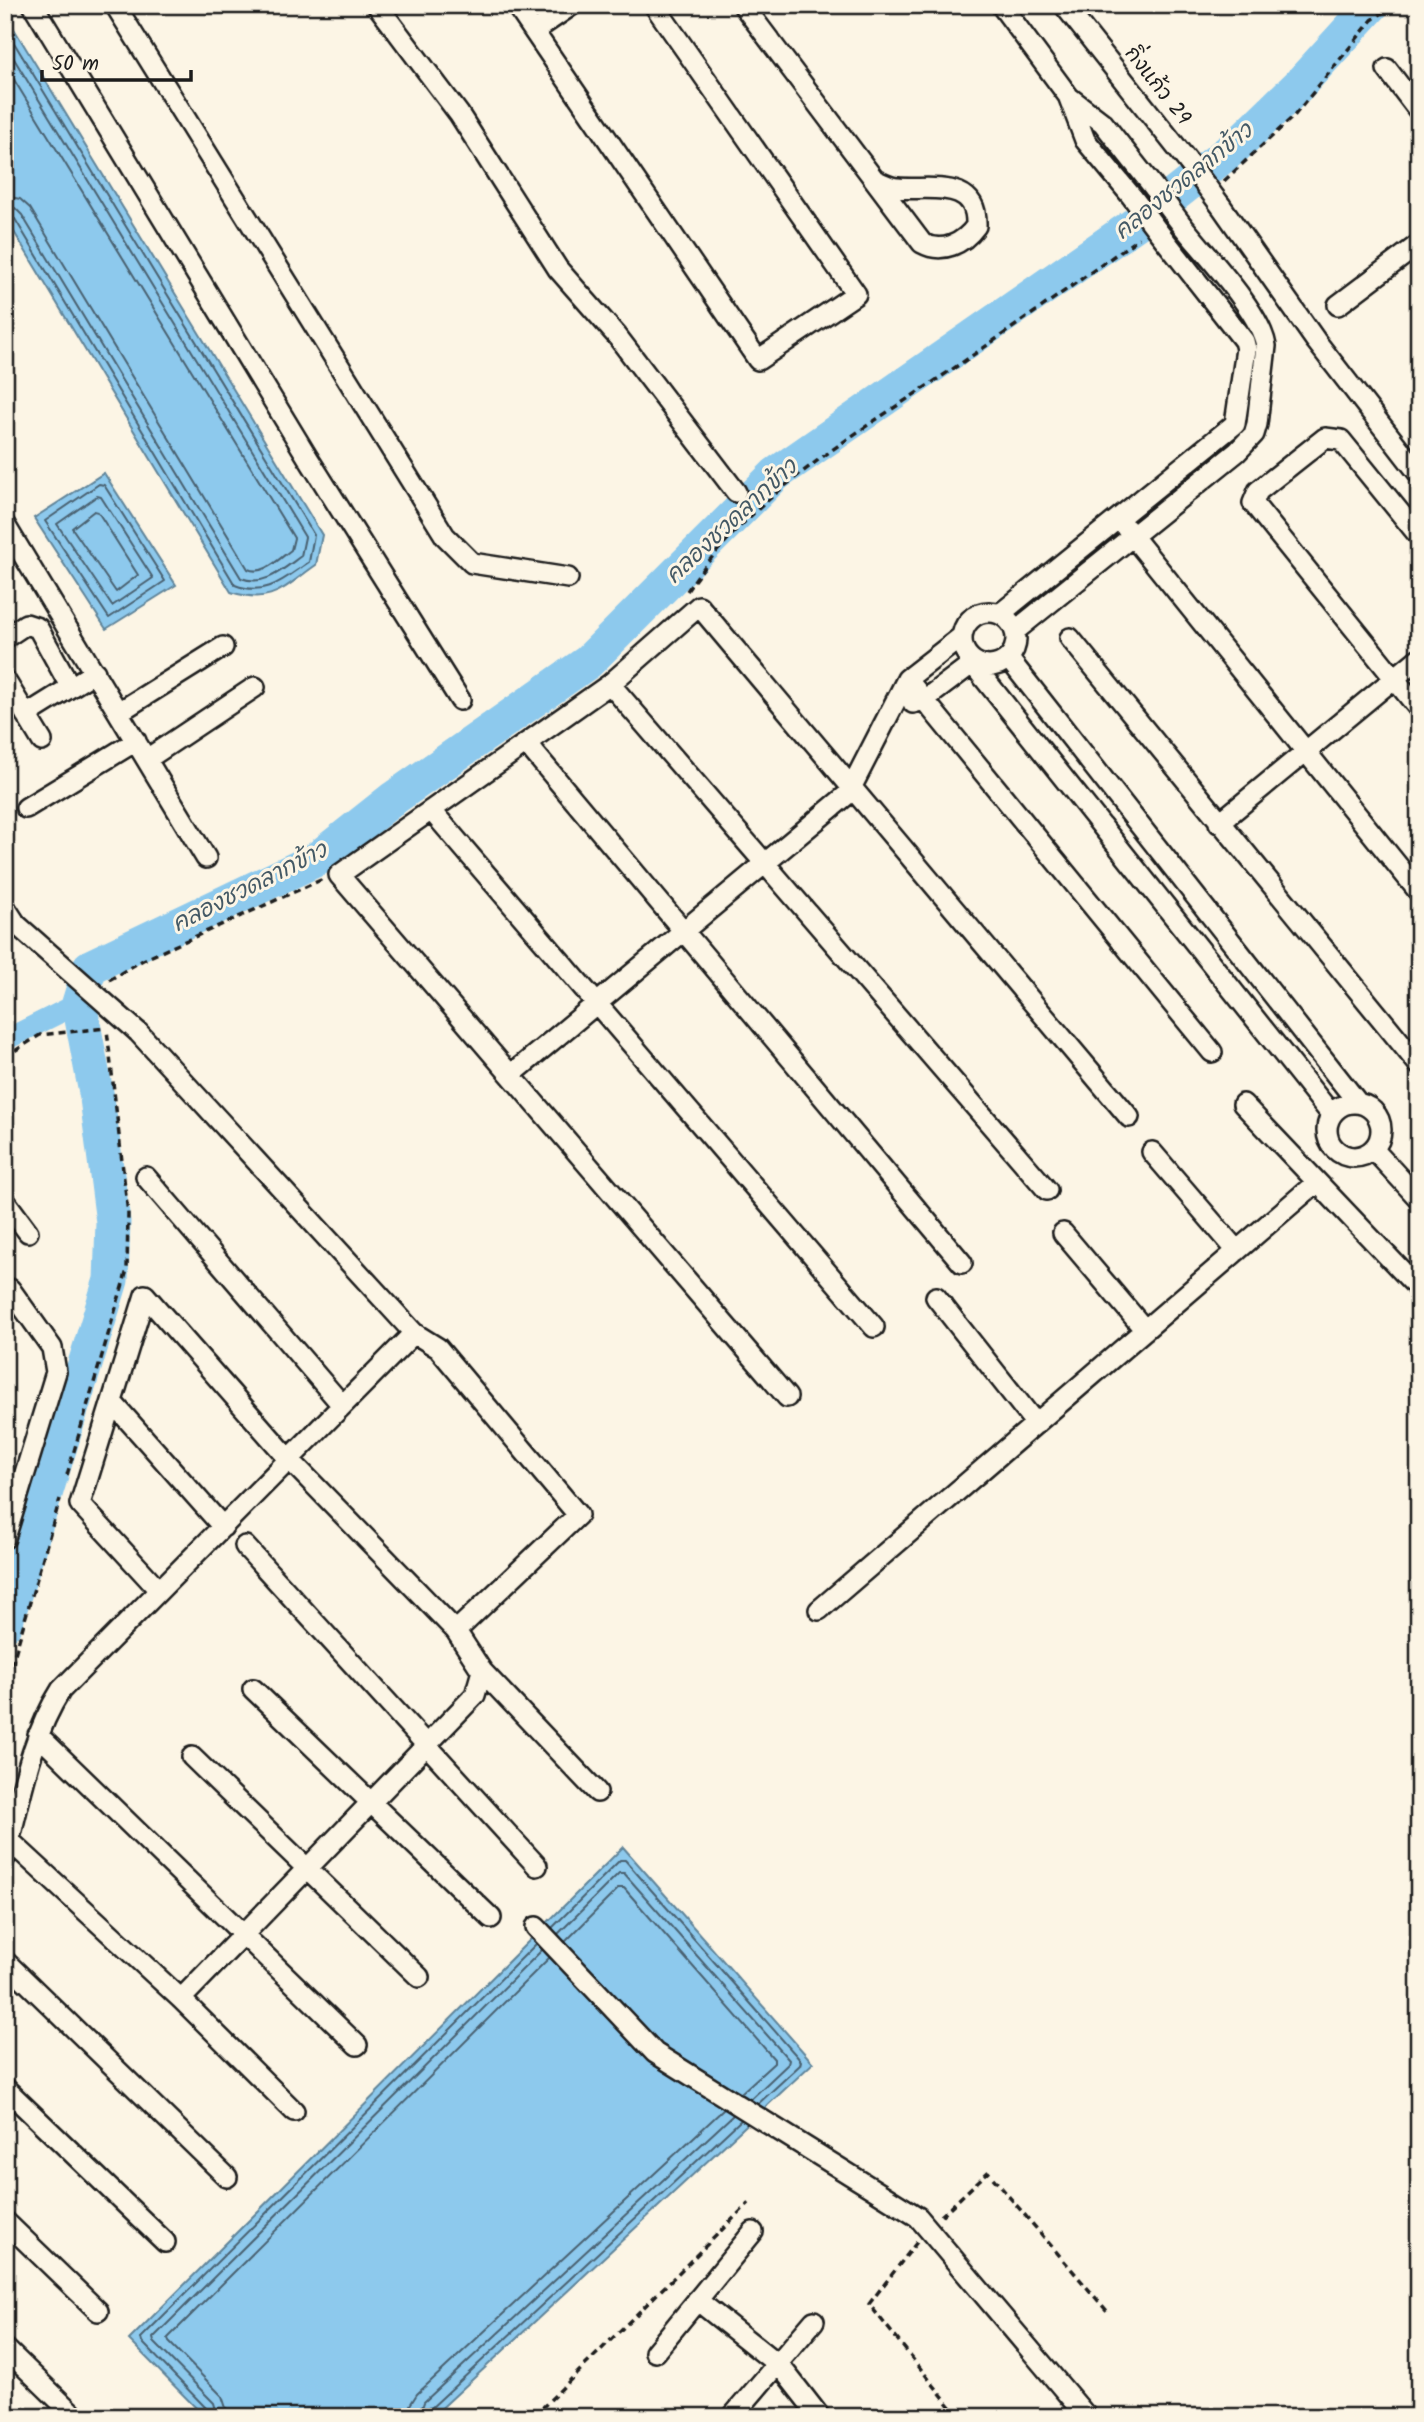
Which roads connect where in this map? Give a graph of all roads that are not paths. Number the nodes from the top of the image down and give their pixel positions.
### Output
1 (33, 5) edge
2 (115, 5) edge
3 (377, 5) edge
4 (516, 5) edge
5 (572, 5) edge
6 (654, 5) edge
7 (743, 5) edge
8 (1001, 5) edge
9 (1064, 5) edge
10 (534, 31) junction
11 (1387, 69) dead end
12 (1069, 97) junction
13 (1419, 111) edge
14 (877, 181) junction
15 (1419, 244) edge
16 (1244, 303) junction
17 (1338, 305) dead end
18 (1226, 316) junction
19 (1419, 474) edge
20 (737, 492) dead end
21 (1120, 520) junction
22 (5, 525) edge
23 (1419, 536) edge
24 (1133, 537) junction
25 (569, 578) dead end
26 (1000, 614) junction
27 (1015, 631) junction
28 (961, 637) junction
29 (5, 638) edge
30 (1070, 638) dead end
31 (223, 647) dead end
32 (1419, 658) edge
33 (1009, 659) junction
34 (971, 660) junction
35 (95, 672) junction
36 (907, 679) junction
37 (1394, 679) junction
38 (610, 684) junction
39 (70, 686) junction
40 (255, 687) dead end
41 (9, 693) edge
42 (460, 700) dead end
43 (924, 700) junction
44 (891, 709) junction
45 (1419, 709) edge
46 (119, 712) junction
47 (26, 715) junction
48 (42, 741) dead end
49 (136, 741) junction
50 (526, 743) junction
51 (1306, 754) junction
52 (147, 759) junction
53 (851, 789) junction
54 (26, 808) dead end
55 (431, 810) junction
56 (1219, 823) junction
57 (206, 858) dead end
58 (765, 863) junction
59 (1168, 863) junction
60 (1144, 879) junction
61 (1419, 892) edge
62 (5, 907) edge
63 (684, 931) junction
64 (596, 1003) junction
65 (1212, 1052) dead end
66 (1419, 1065) edge
67 (512, 1074) junction
68 (1358, 1103) junction
69 (1243, 1104) dead end
70 (1331, 1114) junction
71 (1129, 1117) dead end
72 (1373, 1149) junction
73 (1152, 1152) dead end
74 (146, 1177) dead end
75 (1317, 1182) junction
76 (1047, 1190) dead end
77 (1419, 1199) edge
78 (6, 1203) edge
79 (28, 1232) dead end
80 (1063, 1233) dead end
81 (1237, 1251) junction
82 (962, 1263) dead end
83 (10, 1289) dead end
84 (1419, 1289) edge
85 (936, 1297) dead end
86 (874, 1327) dead end
87 (1145, 1330) junction
88 (414, 1334) junction
89 (787, 1397) dead end
90 (112, 1402) junction
91 (342, 1405) junction
92 (1036, 1424) junction
93 (289, 1459) junction
94 (11, 1494) edge
95 (223, 1527) junction
96 (5, 1538) edge
97 (245, 1546) dead end
98 (159, 1590) junction
99 (819, 1610) dead end
100 (456, 1631) junction
101 (482, 1671) junction
102 (253, 1689) dead end
103 (38, 1735) junction
104 (428, 1744) junction
105 (192, 1757) dead end
106 (597, 1792) dead end
107 (372, 1801) junction
108 (7, 1849) edge
109 (537, 1866) dead end
110 (306, 1869) junction
111 (491, 1918) dead end
112 (536, 1927) dead end
113 (244, 1933) junction
114 (5, 1961) edge
115 (419, 1977) dead end
116 (181, 1999) junction
117 (357, 2045) dead end
118 (5, 2088) edge
119 (294, 2111) dead end
120 (227, 2177) dead end
121 (5, 2221) edge
122 (753, 2232) dead end
123 (165, 2242) dead end
124 (697, 2300) junction
125 (98, 2311) dead end
126 (814, 2321) dead end
127 (5, 2348) edge
128 (655, 2352) dead end
129 (777, 2364) junction
130 (76, 2417) edge
131 (732, 2417) edge
132 (820, 2417) edge
133 (1087, 2417) edge

1 - 42 street
2 - 25 street
3 - 20 street
4 - 10 street
5 - 10 street
6 - 10 street
7 - 14 street
8 - 12 street
9 - 19 street, กิ่งแก้ว 29, bridge
11 - 13 street
12 - 16 street, bridge
12 - 18 street, bridge
14 - 14 street
15 - 17 street
16 - 18 street
16 - 24 street
18 - 21 street
21 - 24 street
21 - 26 street
22 - 35 street
23 - 37 street
24 - 27 street
24 - 51 street
26 - 27 street
26 - 28 street
27 - 33 street
28 - 34 street
28 - 36 street
29 - 39 street
30 - 56 street
31 - 46 street
32 - 37 street
33 - 34 street
33 - 59 street
34 - 43 street
34 - 60 street
35 - 39 street
35 - 46 street
36 - 43 street
36 - 44 street
37 - 45 street
37 - 51 street
38 - 50 street
38 - 53 street
38 - 58 street
39 - 47 street
40 - 52 street
41 - 47 street
43 - 44 street
43 - 65 street
44 - 53 street
46 - 49 street
47 - 48 street
49 - 52 street
49 - 54 street
50 - 55 street
50 - 63 street
51 - 56 street
51 - 61 street
52 - 57 street
53 - 58 street
53 - 71 street
55 - 64 street
55 - 67 street
56 - 66 street
58 - 63 street
58 - 76 street
59 - 60 street
59 - 68 street
60 - 70 street
62 - 88 street, bridge
63 - 64 street
63 - 82 street
64 - 67 street
64 - 86 street
67 - 89 street
68 - 70 street
68 - 72 street
69 - 75 street
70 - 72 street
72 - 77 street
73 - 81 street
74 - 91 street
75 - 81 street
75 - 84 street
78 - 79 street
80 - 87 street
81 - 87 street
83 - 94 street
85 - 92 street
87 - 92 street
88 - 91 street
88 - 100 street
90 - 93 street
90 - 95 street
90 - 98 street
91 - 93 street
92 - 99 street
93 - 95 street
93 - 100 street
94 - 96 street
95 - 98 street
97 - 104 street
98 - 103 street
100 - 101 street
101 - 104 street
101 - 106 street
102 - 107 street
103 - 108 street
103 - 113 street
104 - 107 street
104 - 109 street
105 - 110 street
107 - 110 street
107 - 111 street
108 - 116 street
110 - 113 street
110 - 115 street
112 - 133 street
113 - 116 street
113 - 117 street
114 - 120 street
116 - 119 street
118 - 123 street
121 - 125 street
122 - 124 street
124 - 128 street
124 - 129 street
126 - 129 street
127 - 130 street
129 - 131 street
129 - 132 street

